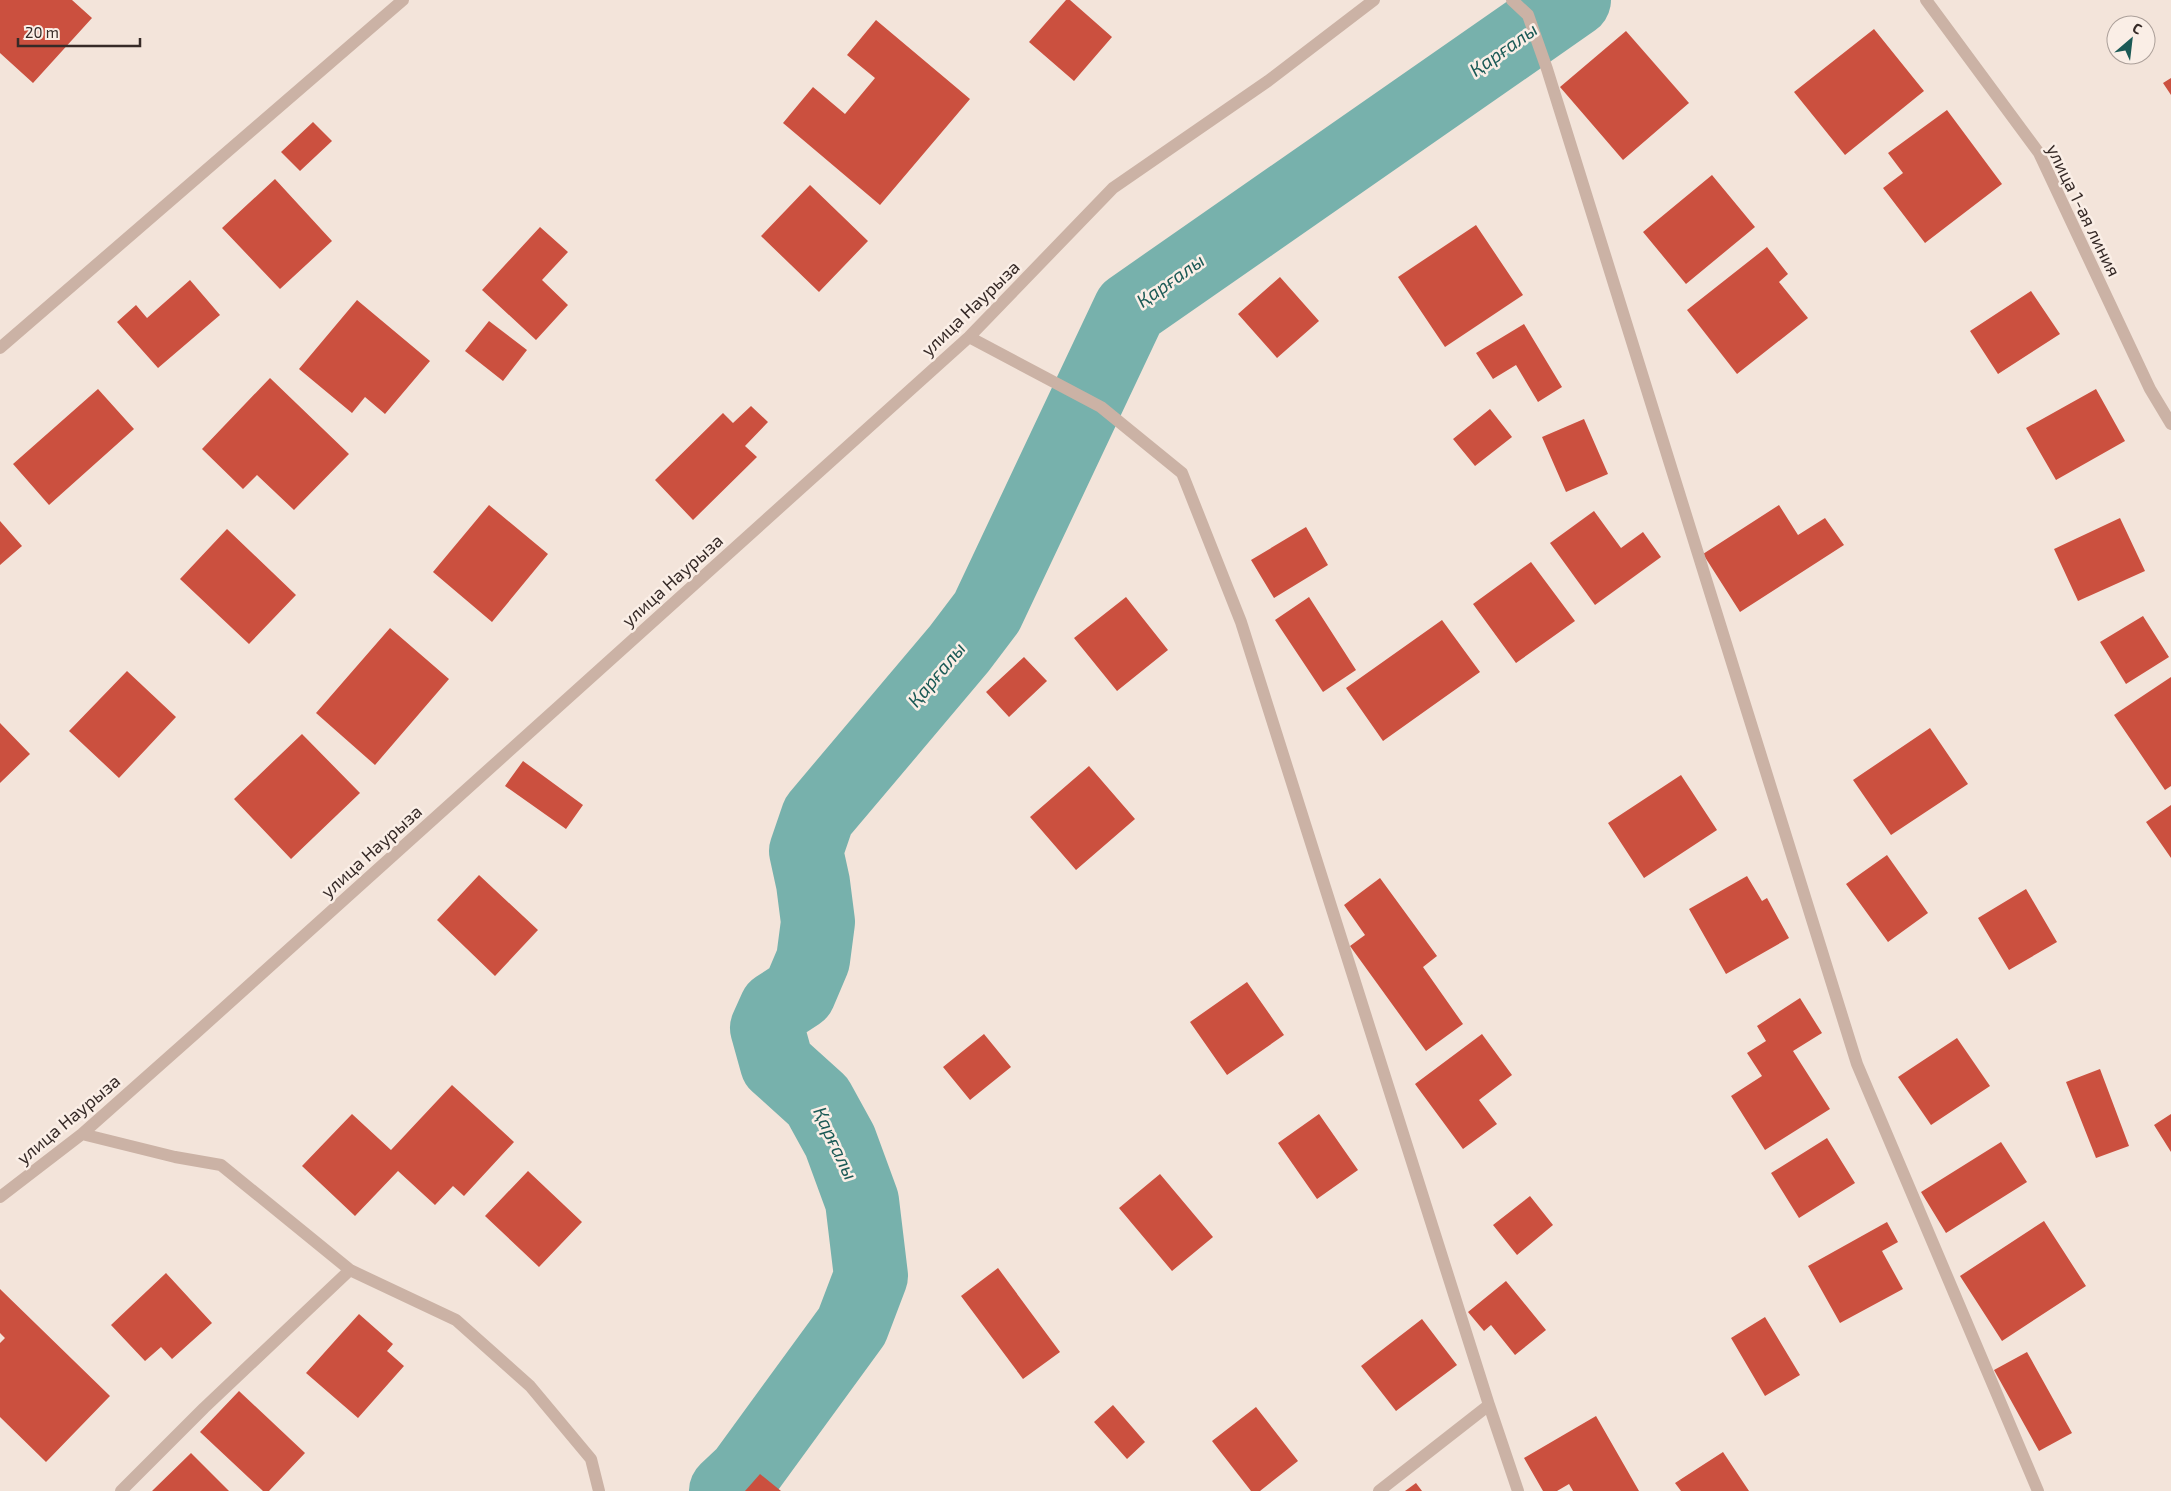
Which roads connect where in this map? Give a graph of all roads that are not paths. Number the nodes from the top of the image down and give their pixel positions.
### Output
1 (402, 0) edge
2 (1374, 0) edge
3 (1512, 0) edge
4 (1926, 0) edge
5 (969, 336) junction
6 (0, 348) edge
7 (2171, 424) edge
8 (82, 1134) junction
9 (0, 1197) edge
10 (350, 1270) junction
11 (1489, 1405) junction
12 (121, 1491) edge
13 (599, 1491) edge
14 (1379, 1491) edge
15 (1518, 1491) edge
16 (2038, 1491) edge

1 - 6 street
2 - 5 street, улица Наурыза
3 - 16 street
4 - 7 street, улица 1-ая линия
5 - 8 street, улица Наурыза
5 - 11 street
8 - 9 street, улица Наурыза
8 - 10 street
10 - 12 street
10 - 13 street
11 - 14 street
11 - 15 street

